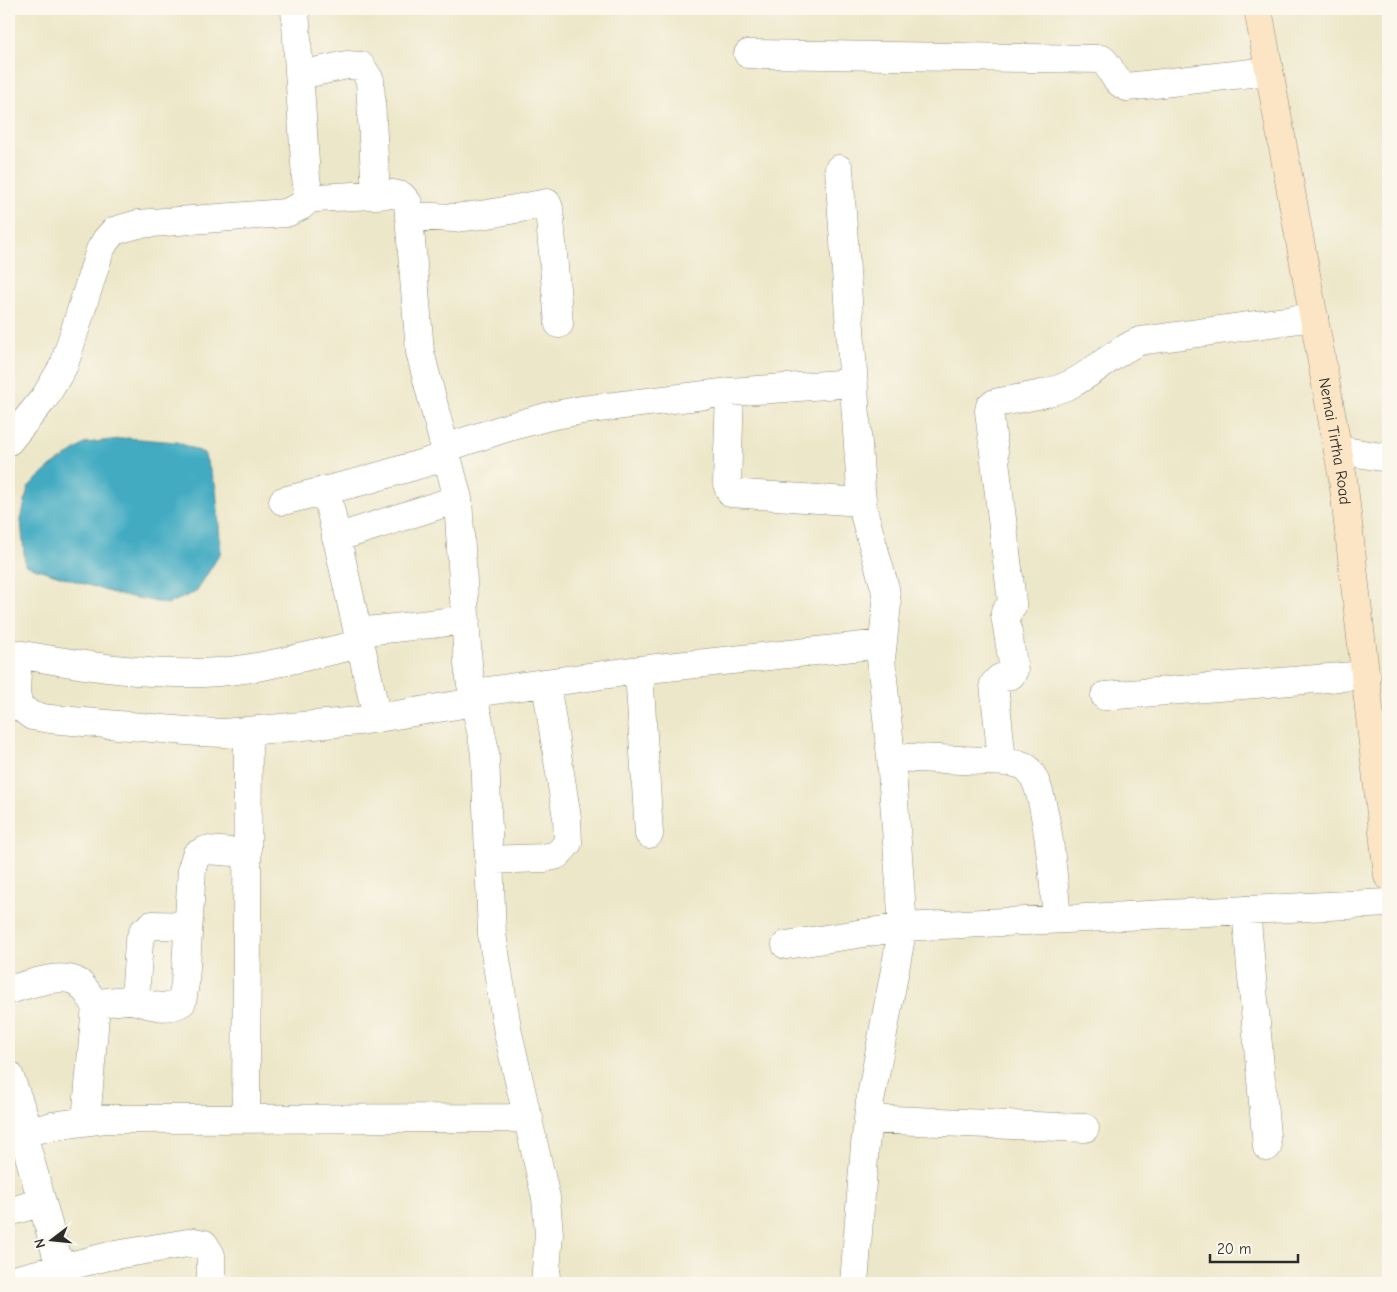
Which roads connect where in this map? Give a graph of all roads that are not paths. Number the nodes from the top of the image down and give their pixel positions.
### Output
1 (295, 9) edge
2 (1258, 9) edge
3 (748, 54) dead end
4 (1269, 71) junction
5 (300, 75) junction
6 (839, 169) dead end
7 (376, 195) junction
8 (311, 196) junction
9 (409, 216) junction
10 (1314, 317) junction
11 (559, 324) dead end
12 (853, 383) junction
13 (730, 392) junction
14 (9, 441) edge
15 (1338, 450) junction
16 (446, 452) junction
17 (1388, 458) edge
18 (326, 490) junction
19 (458, 499) junction
20 (283, 501) dead end
21 (862, 502) junction
22 (336, 538) junction
23 (466, 620) junction
24 (359, 638) junction
25 (882, 644) junction
26 (10, 652) edge
27 (639, 670) junction
28 (1366, 675) junction
29 (546, 683) junction
30 (1105, 696) dead end
31 (474, 697) junction
32 (378, 718) junction
33 (248, 731) junction
34 (891, 757) junction
35 (1002, 762) junction
36 (649, 834) dead end
37 (247, 853) junction
38 (489, 860) junction
39 (1388, 876) edge
40 (1388, 903) edge
41 (1246, 910) junction
42 (1057, 919) junction
43 (188, 926) junction
44 (903, 927) junction
45 (786, 945) dead end
46 (9, 990) edge
47 (132, 1000) junction
48 (96, 1005) junction
49 (9, 1075) edge
50 (246, 1118) junction
51 (529, 1118) junction
52 (868, 1119) junction
53 (86, 1121) junction
54 (1085, 1128) dead end
55 (21, 1134) edge
56 (1267, 1147) dead end
57 (42, 1202) junction
58 (9, 1212) edge
59 (60, 1268) junction
60 (9, 1281) edge
61 (211, 1283) edge
62 (545, 1283) edge
63 (854, 1283) edge

1 - 5 street
2 - 4 street, Nemai Tirtha Road
3 - 4 street
4 - 10 street, Nemai Tirtha Road
5 - 7 street
5 - 8 street
6 - 12 street
7 - 8 street
7 - 9 street
8 - 14 street
9 - 11 street
9 - 16 street
10 - 15 street, Nemai Tirtha Road
10 - 35 street
12 - 13 street
12 - 21 street
13 - 16 street
13 - 21 street
15 - 17 street
15 - 28 street, Nemai Tirtha Road
16 - 18 street
16 - 19 street
18 - 20 street
18 - 22 street
19 - 22 street
19 - 23 street
21 - 25 street
22 - 24 street
23 - 24 street
23 - 31 street
24 - 26 street
24 - 32 street
25 - 27 street
25 - 34 street
26 - 33 street
27 - 29 street
27 - 36 street
28 - 30 street
28 - 39 street, Nemai Tirtha Road
29 - 31 street
29 - 38 street
31 - 32 street
31 - 38 street
32 - 33 street
33 - 37 street
34 - 35 street
34 - 44 street
35 - 42 street
37 - 43 street
37 - 50 street
38 - 51 street
40 - 41 street
41 - 42 street
41 - 56 street
42 - 44 street
43 - 47 street
43 - 47 street
44 - 45 street
44 - 52 street
46 - 48 street
47 - 48 street
48 - 53 street
49 - 55 street
50 - 51 street
50 - 53 street
51 - 62 street
52 - 54 street
52 - 63 street
53 - 55 street
55 - 57 street
57 - 58 street
57 - 59 street
59 - 60 street
59 - 61 street

